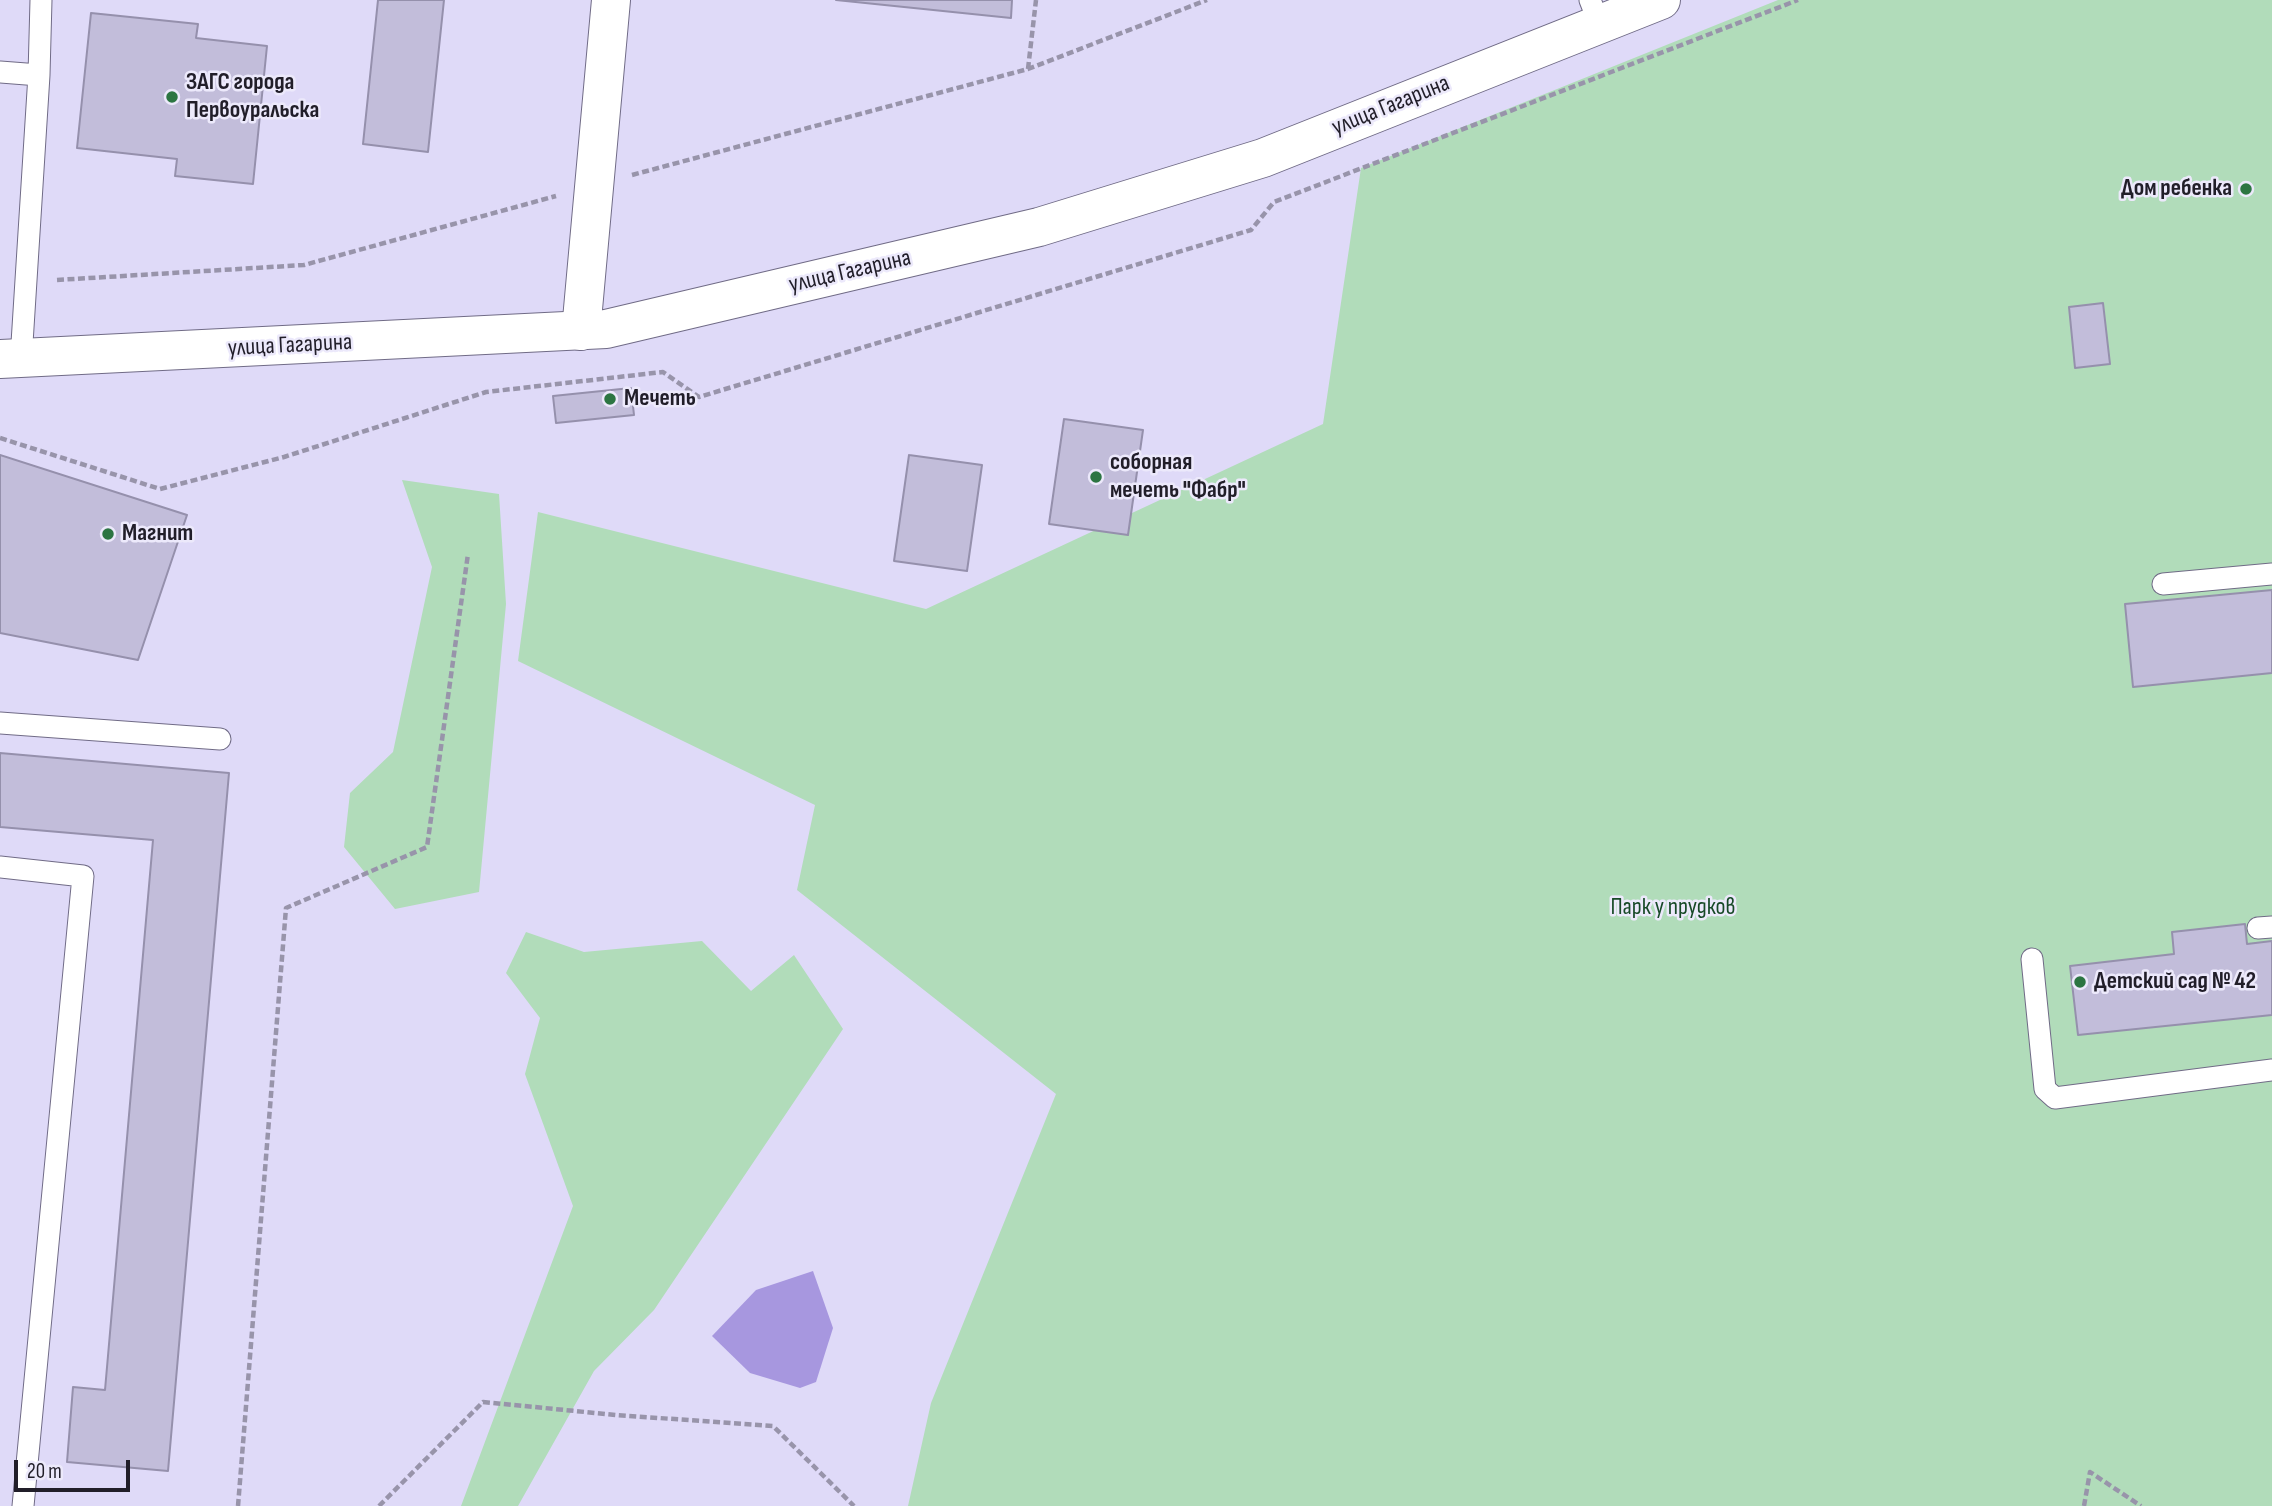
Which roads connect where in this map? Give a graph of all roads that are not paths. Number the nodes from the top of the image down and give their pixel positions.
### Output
1 (41, 0) edge
2 (611, 0) edge
3 (1661, 0) edge
4 (1594, 11) edge
5 (0, 72) edge
6 (39, 75) junction
7 (581, 331) junction
8 (10, 359) edge
9 (2272, 573) edge
10 (2163, 584) dead end
11 (0, 723) edge
12 (220, 739) dead end
13 (0, 867) edge
14 (2032, 959) dead end
15 (2272, 1070) edge
16 (23, 1506) edge

1 - 6 lane
2 - 7 street
3 - 4 street, улица Гагарина
4 - 7 street, улица Гагарина
5 - 6 lane
6 - 8 lane
7 - 8 street, улица Гагарина
9 - 10 lane
11 - 12 lane
13 - 16 lane
14 - 15 lane

